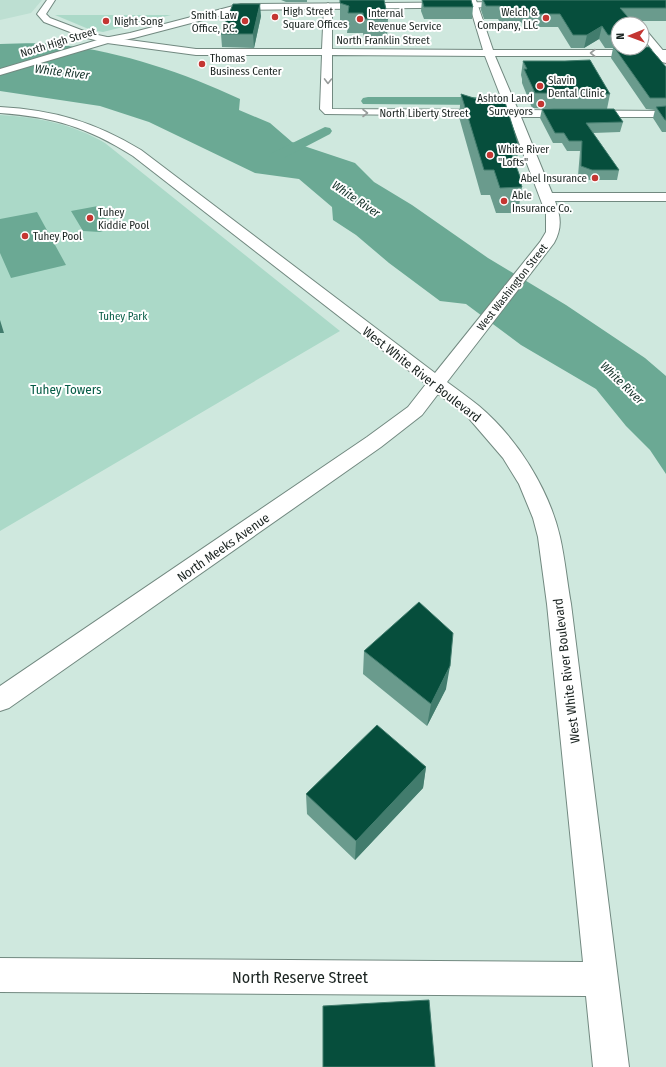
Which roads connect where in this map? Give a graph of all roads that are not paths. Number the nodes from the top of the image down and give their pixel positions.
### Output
1 (51, 0) edge
2 (302, 0) edge
3 (473, 2) edge
4 (330, 3) edge
5 (524, 5) edge
6 (107, 40) junction
7 (650, 40) edge
8 (327, 52) junction
9 (489, 53) junction
10 (664, 55) edge
11 (0, 72) edge
12 (0, 110) edge
13 (513, 113) junction
14 (666, 114) edge
15 (547, 197) junction
16 (666, 197) edge
17 (436, 384) junction
18 (0, 700) edge
19 (0, 975) edge
20 (601, 979) junction
21 (611, 1067) edge

1 - 6 street
2 - 6 street, North High Street
3 - 4 street, North High Street
3 - 5 street, North High Street
3 - 9 street, West Washington Street
4 - 6 street, North High Street
4 - 8 street
6 - 8 street, North Franklin Street
6 - 11 street, North High Street
7 - 10 street
8 - 9 street, North Franklin Street
8 -> 13 street, North Liberty Street
10 -> 9 street, North Franklin Street
9 - 13 street, West Washington Street
12 - 17 street, West White River Boulevard
13 - 14 street, North Liberty Street
13 - 15 street, West Washington Street
15 - 16 street
15 - 17 street, West Washington Street
17 - 18 street, North Meeks Avenue
17 - 20 street, West White River Boulevard
19 - 20 street, North Reserve Street
20 - 21 street, West White River Boulevard

